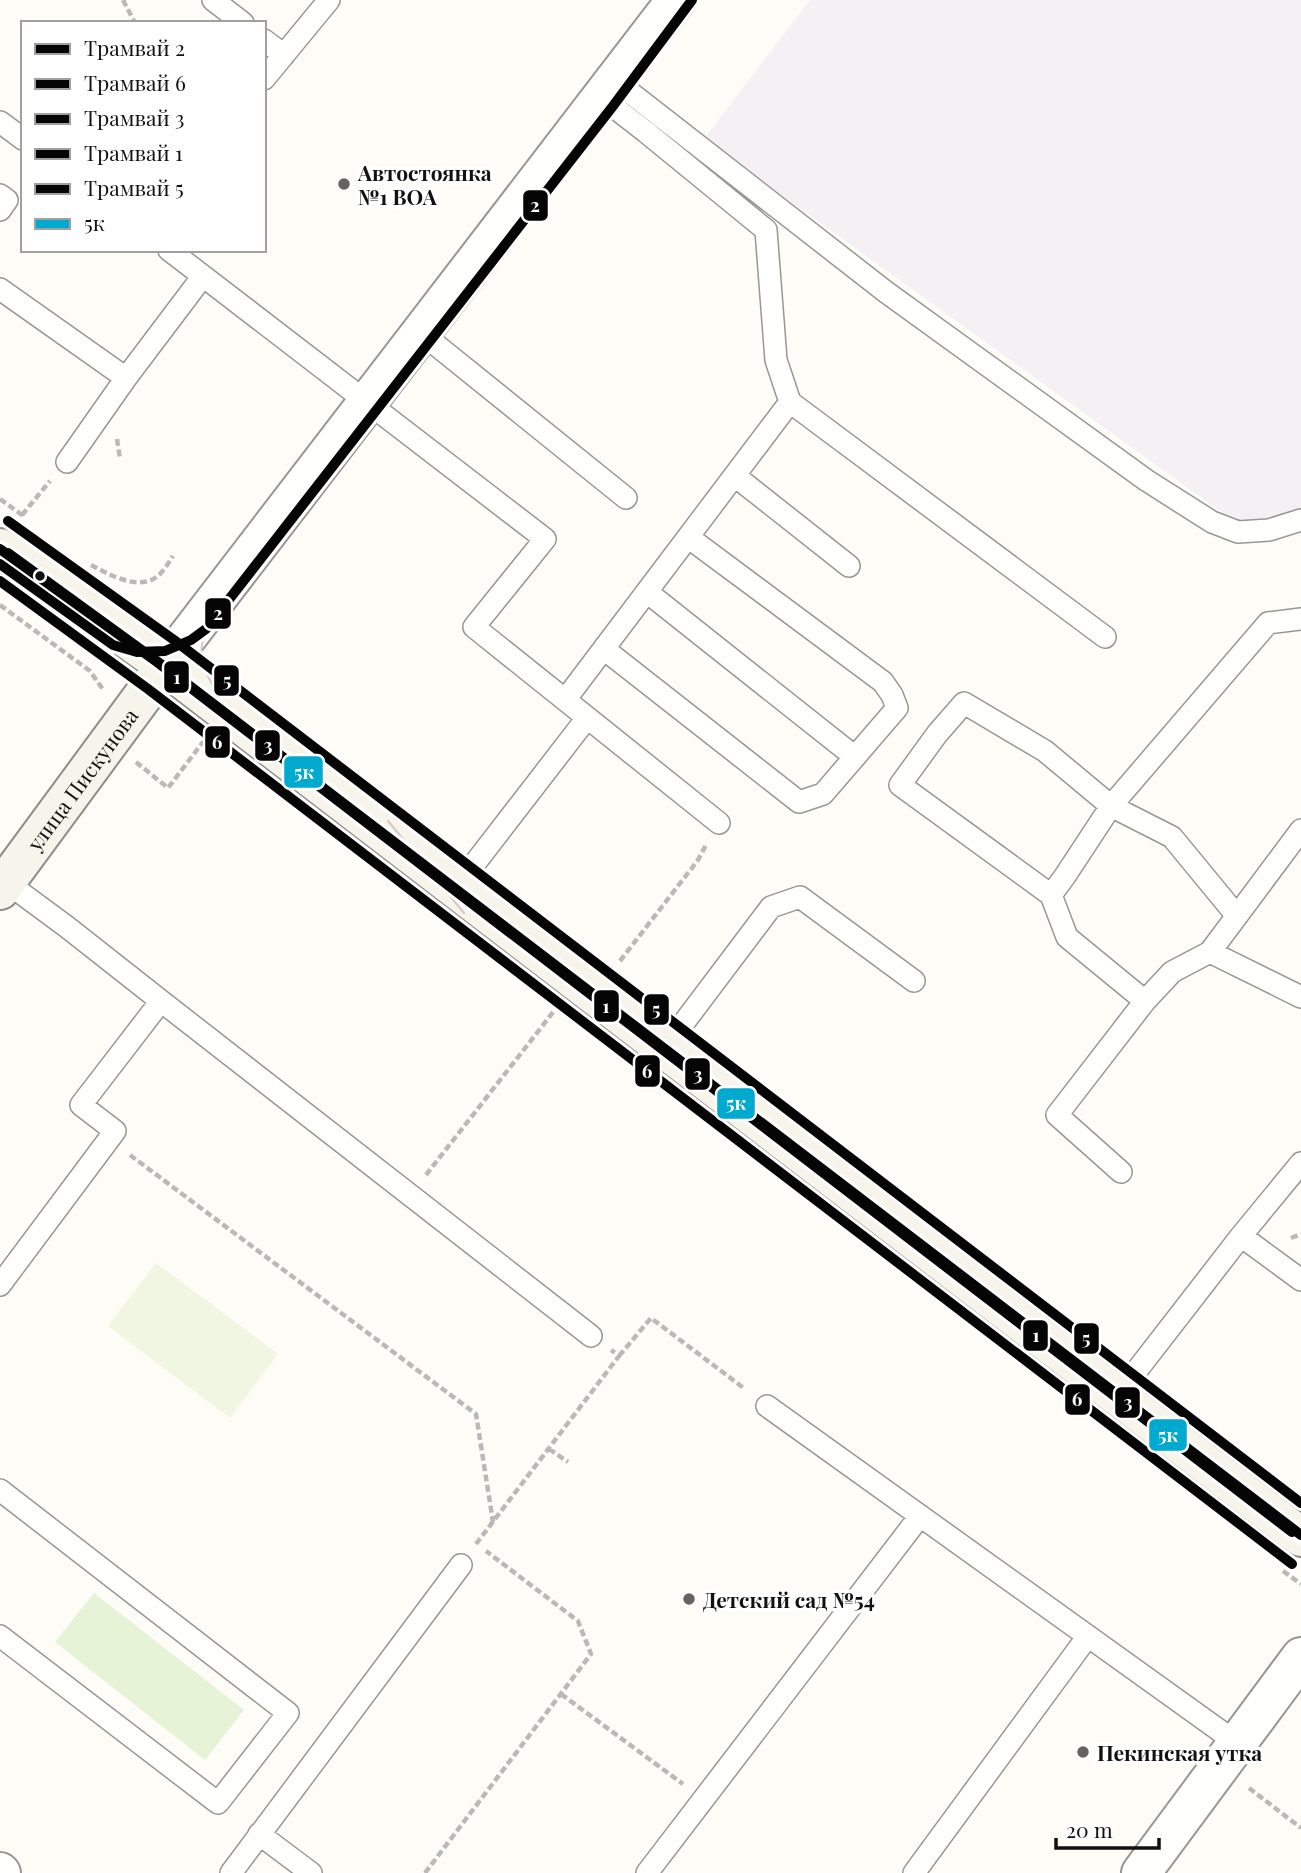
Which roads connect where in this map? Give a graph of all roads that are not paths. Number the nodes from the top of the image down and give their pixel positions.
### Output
1 (213, 0) edge
2 (330, 0) edge
3 (676, 0) edge
4 (240, 21) edge
5 (266, 42) edge
6 (284, 55) junction
7 (266, 77) edge
8 (608, 88) junction
9 (0, 122) edge
10 (21, 138) edge
11 (0, 195) edge
12 (0, 210) edge
13 (172, 252) edge
14 (203, 276) junction
15 (0, 289) edge
16 (420, 332) junction
17 (126, 378) junction
18 (366, 402) junction
19 (790, 402) junction
20 (67, 462) road end
21 (735, 476) junction
22 (626, 498) dead end
23 (1301, 520) edge
24 (688, 537) junction
25 (0, 548) edge
26 (849, 566) dead end
27 (647, 592) junction
28 (1301, 619) edge
29 (1104, 637) dead end
30 (604, 649) junction
31 (164, 666) junction
32 (565, 700) junction
33 (587, 718) junction
34 (855, 757) junction
35 (1111, 806) junction
36 (719, 823) road end
37 (1301, 830) edge
38 (3, 886) edge
39 (455, 889) junction
40 (1051, 895) junction
41 (1237, 916) junction
42 (1210, 952) junction
43 (914, 981) dead end
44 (1301, 997) edge
45 (161, 1001) junction
46 (1145, 1002) junction
47 (664, 1049) junction
48 (1301, 1163) edge
49 (1121, 1172) dead end
50 (1241, 1236) junction
51 (1301, 1280) edge
52 (0, 1285) edge
53 (591, 1336) road end
54 (1117, 1396) junction
55 (767, 1406) road end
56 (0, 1490) edge
57 (920, 1516) junction
58 (1301, 1537) edge
59 (461, 1565) road end
60 (0, 1636) edge
61 (1088, 1636) junction
62 (1301, 1657) edge
63 (1229, 1755) junction
64 (260, 1835) junction
65 (231, 1873) edge
66 (311, 1873) edge
67 (647, 1873) edge
68 (914, 1873) edge
69 (1141, 1873) edge

1 - 4 lane
2 - 6 lane
3 - 8 street, улица Пискунова
5 - 6 lane
6 - 7 lane
8 - 16 street, улица Пискунова
8 - 19 lane
8 - 23 lane
9 - 10 lane
11 - 12 lane
13 - 14 lane
14 - 17 lane
14 - 18 lane
15 - 17 lane
16 - 18 street, улица Пискунова
16 - 22 lane
17 - 20 lane
18 - 31 street, улица Пискунова
18 - 32 lane
19 - 21 lane
19 - 29 lane
21 - 24 lane
21 - 26 lane
24 - 27 lane
24 - 34 lane
25 - 31 main road
27 - 30 lane
27 - 34 lane
28 - 35 lane
30 - 32 lane
30 - 34 lane
31 - 38 main road, улица Пискунова
31 - 39 main road
32 - 33 lane
33 - 36 lane
33 - 39 lane
35 - 40 lane
35 - 40 lane
35 - 41 lane
37 - 41 lane
38 - 45 lane
39 - 47 main road
40 - 46 lane
41 - 42 lane
42 - 44 lane
42 - 46 lane
43 - 47 lane
45 - 52 lane
45 - 53 lane
46 - 49 lane
47 - 54 main road
48 - 50 lane
50 - 51 lane
50 - 54 lane
54 - 58 main road
55 - 57 lane
56 - 60 lane
57 - 61 lane
57 - 67 lane
59 - 64 lane
61 - 63 lane
61 - 68 lane
62 - 63 street
63 - 69 street
64 - 65 lane
64 - 66 lane

